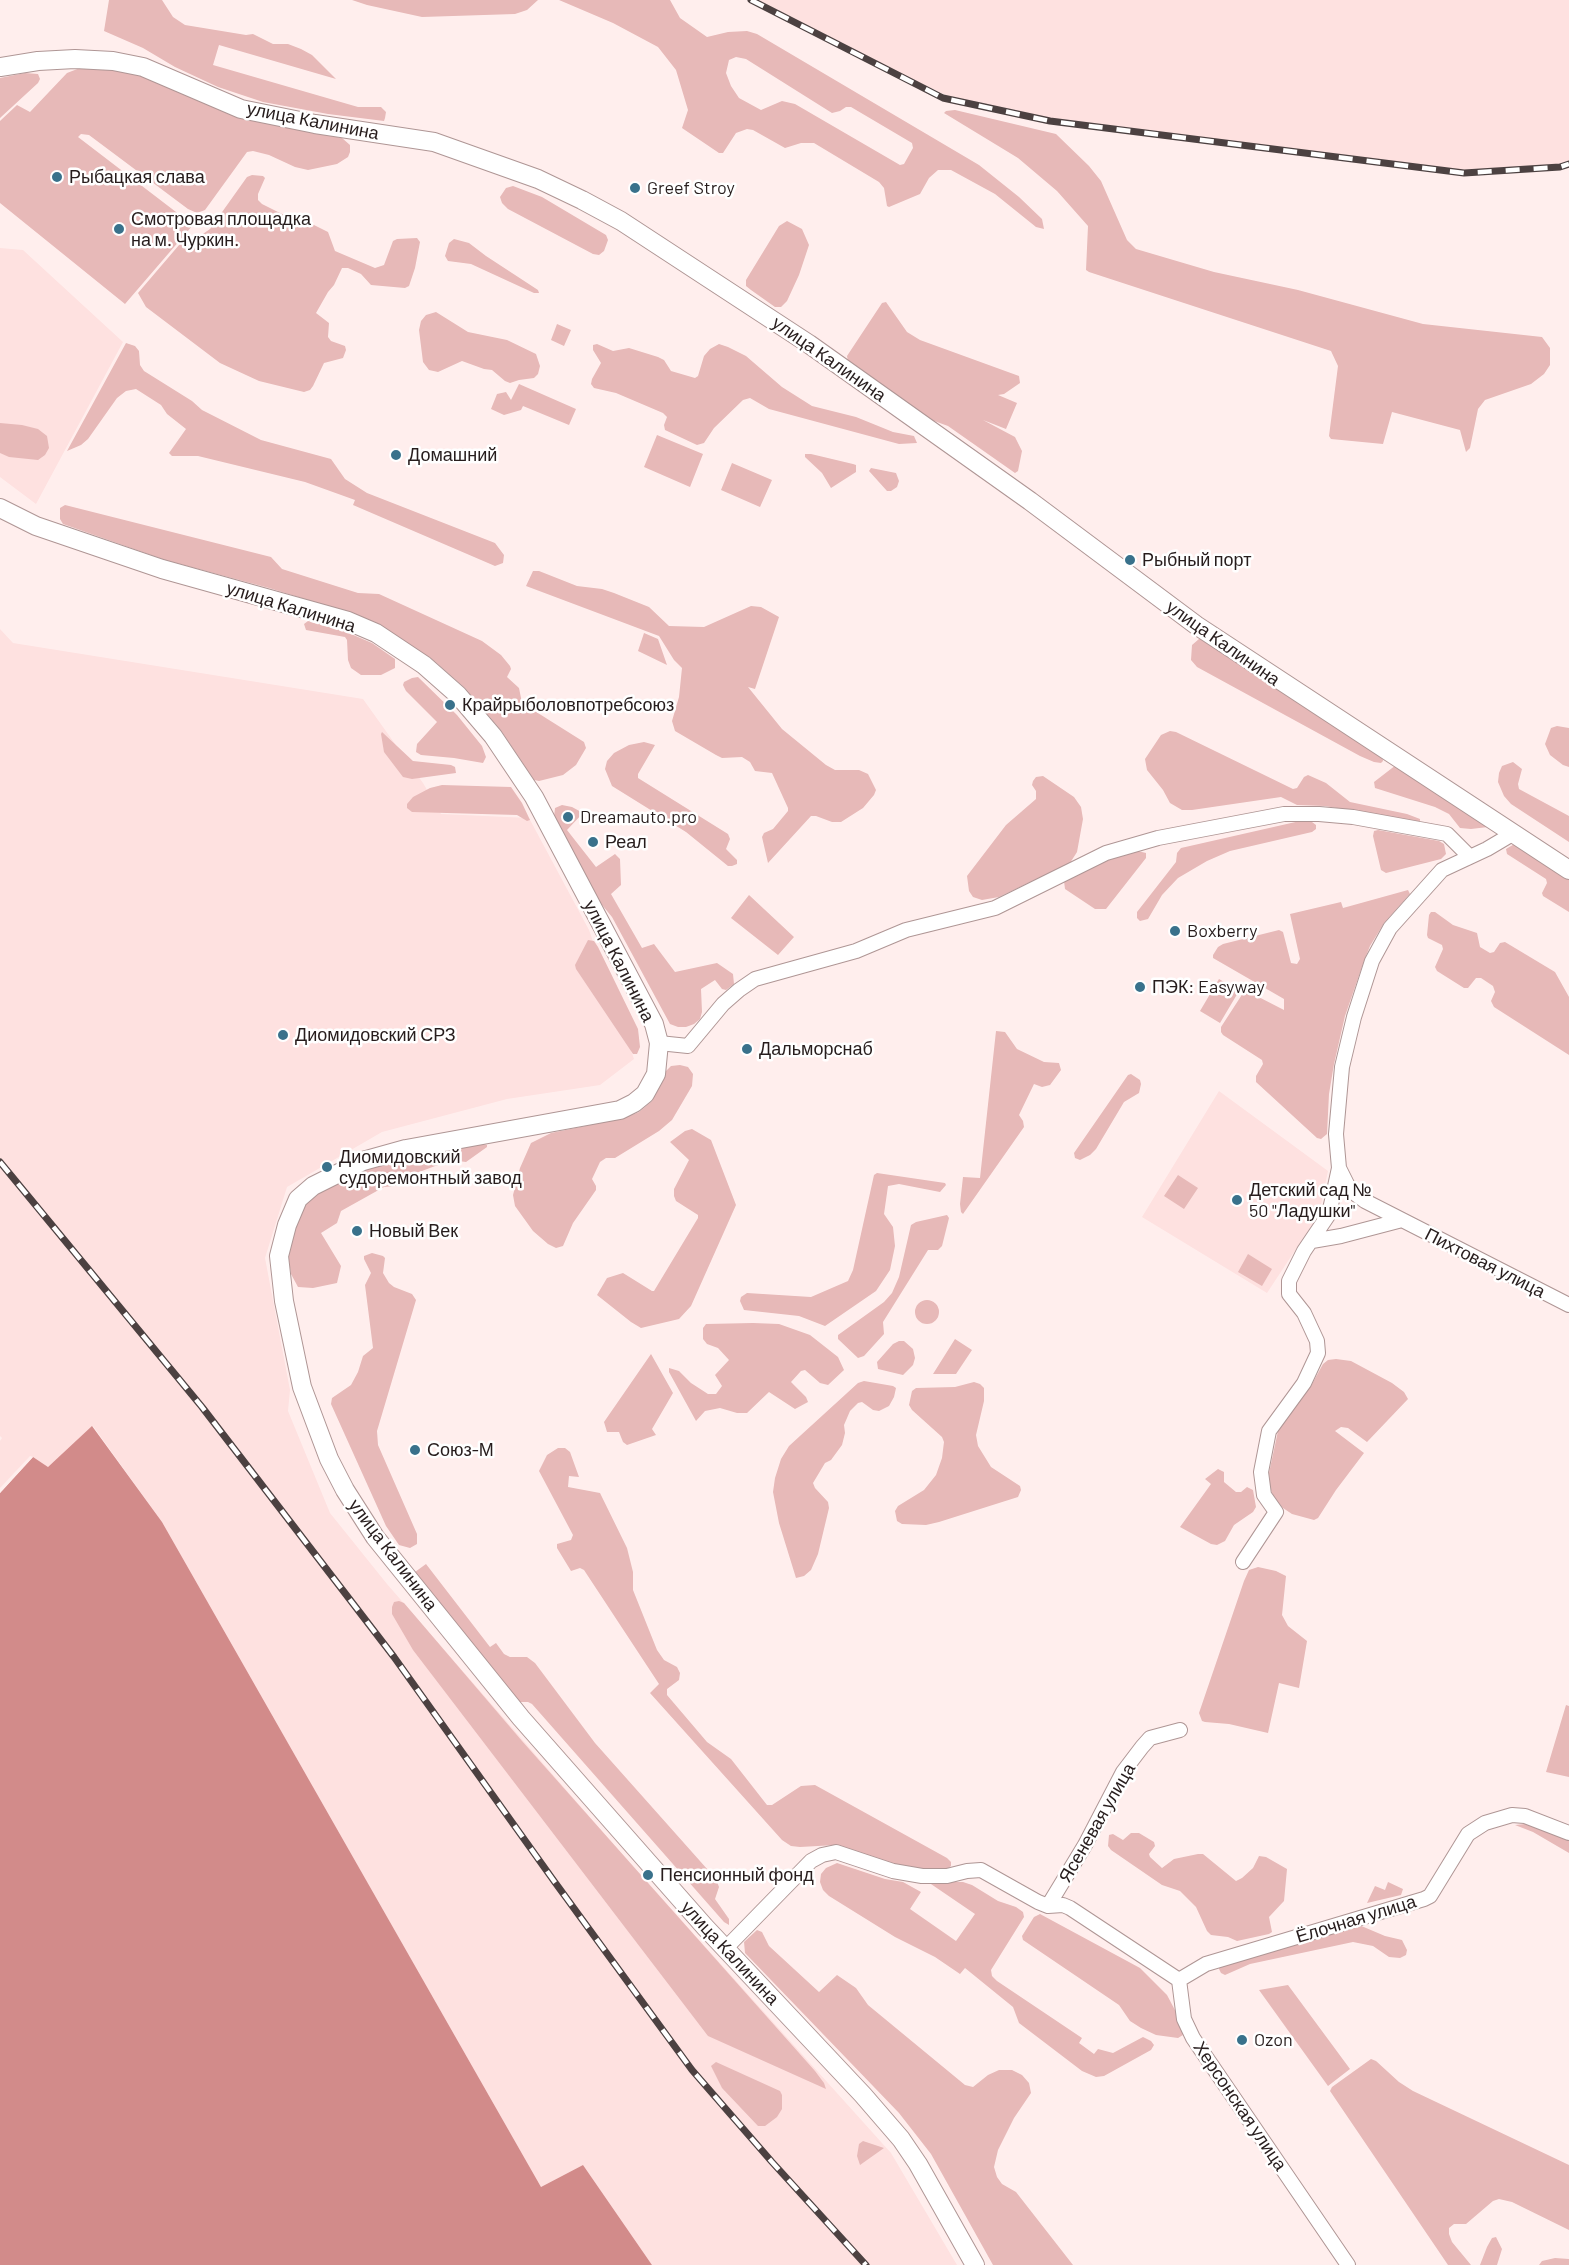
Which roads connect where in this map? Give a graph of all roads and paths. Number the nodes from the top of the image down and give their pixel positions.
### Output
1 (0, 67) edge
2 (0, 508) edge
3 (1514, 833) junction
4 (1469, 856) junction
5 (1569, 870) edge
6 (659, 1043) junction
7 (1339, 1168) junction
8 (1402, 1220) junction
9 (1312, 1241) junction
10 (1569, 1305) edge
11 (1243, 1562) dead end
12 (1180, 1730) dead end
13 (1569, 1833) edge
14 (1048, 1906) junction
15 (725, 1949) junction
16 (1179, 1980) junction
17 (975, 2265) edge
18 (1348, 2265) edge

1 - 3 main road, улица Калинина
2 - 6 main road, улица Калинина
3 - 4 street
3 - 5 main road, улица Калинина
4 - 6 street
4 - 7 street
6 - 15 main road, улица Калинина
7 - 8 street, Пихтовая улица
7 - 9 street
8 - 9 street
8 - 10 street, Пихтовая улица
9 - 11 street
12 - 14 street, Ясеневая улица
13 - 16 street, Ёлочная улица
14 - 15 street
14 - 16 street
15 - 17 main road, улица Калинина
16 - 18 street, Херсонская улица

